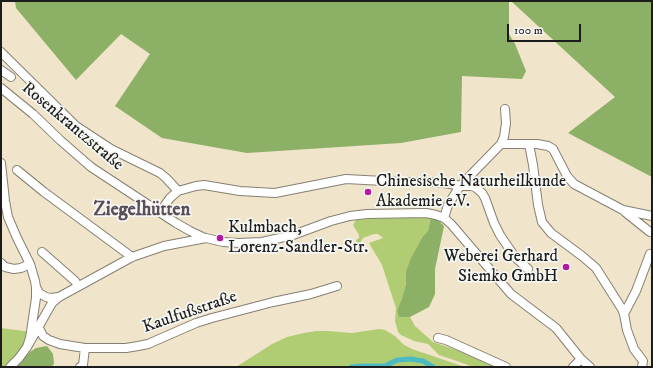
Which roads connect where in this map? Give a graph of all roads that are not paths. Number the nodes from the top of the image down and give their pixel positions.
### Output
1 (1, 52) edge
2 (1, 70) edge
3 (11, 77) dead end
4 (1, 88) edge
5 (505, 109) dead end
6 (501, 144) junction
7 (529, 144) junction
8 (1, 163) edge
9 (17, 170) dead end
10 (460, 186) junction
11 (178, 191) junction
12 (623, 210) junction
13 (160, 212) junction
14 (652, 216) edge
15 (444, 218) junction
16 (5, 219) edge
17 (650, 232) dead end
18 (206, 238) junction
19 (42, 252) dead end
20 (650, 254) dead end
21 (132, 257) junction
22 (1, 263) edge
23 (30, 264) junction
24 (528, 270) dead end
25 (78, 286) junction
26 (337, 286) dead end
27 (36, 287) junction
28 (59, 297) junction
29 (624, 314) junction
30 (36, 328) junction
31 (438, 338) dead end
32 (50, 341) junction
33 (27, 347) junction
34 (85, 348) junction
35 (581, 359) junction
36 (10, 367) edge
37 (80, 367) edge
38 (506, 367) edge
39 (573, 367) edge
40 (590, 367) edge
41 (642, 367) edge

1 - 11 street
2 - 3 street, Rosenkrantzstraße
4 - 13 street, Rosenkrantzstraße
5 - 6 street
6 - 7 street
6 - 10 street
7 - 12 street
7 - 29 street
8 - 16 street
9 - 21 street
10 - 11 street
10 - 15 street
10 - 24 street
11 - 13 street
12 - 14 street
12 - 17 street
13 - 18 street, Rosenkrantzstraße
15 - 18 street
15 - 35 street
16 - 23 street
18 - 21 street
19 - 25 street
20 - 29 street
21 - 25 street
22 - 23 street
23 - 27 street
25 - 28 street
26 - 34 street, Kaulfußstraße
27 - 28 street
27 - 30 street
28 - 30 street
29 - 41 street
30 - 32 street
30 - 33 street
31 - 38 street
32 - 33 street, Kaulfußstraße
32 - 34 street, Kaulfußstraße
33 - 36 street
34 - 37 street
35 - 39 street
35 - 40 street

